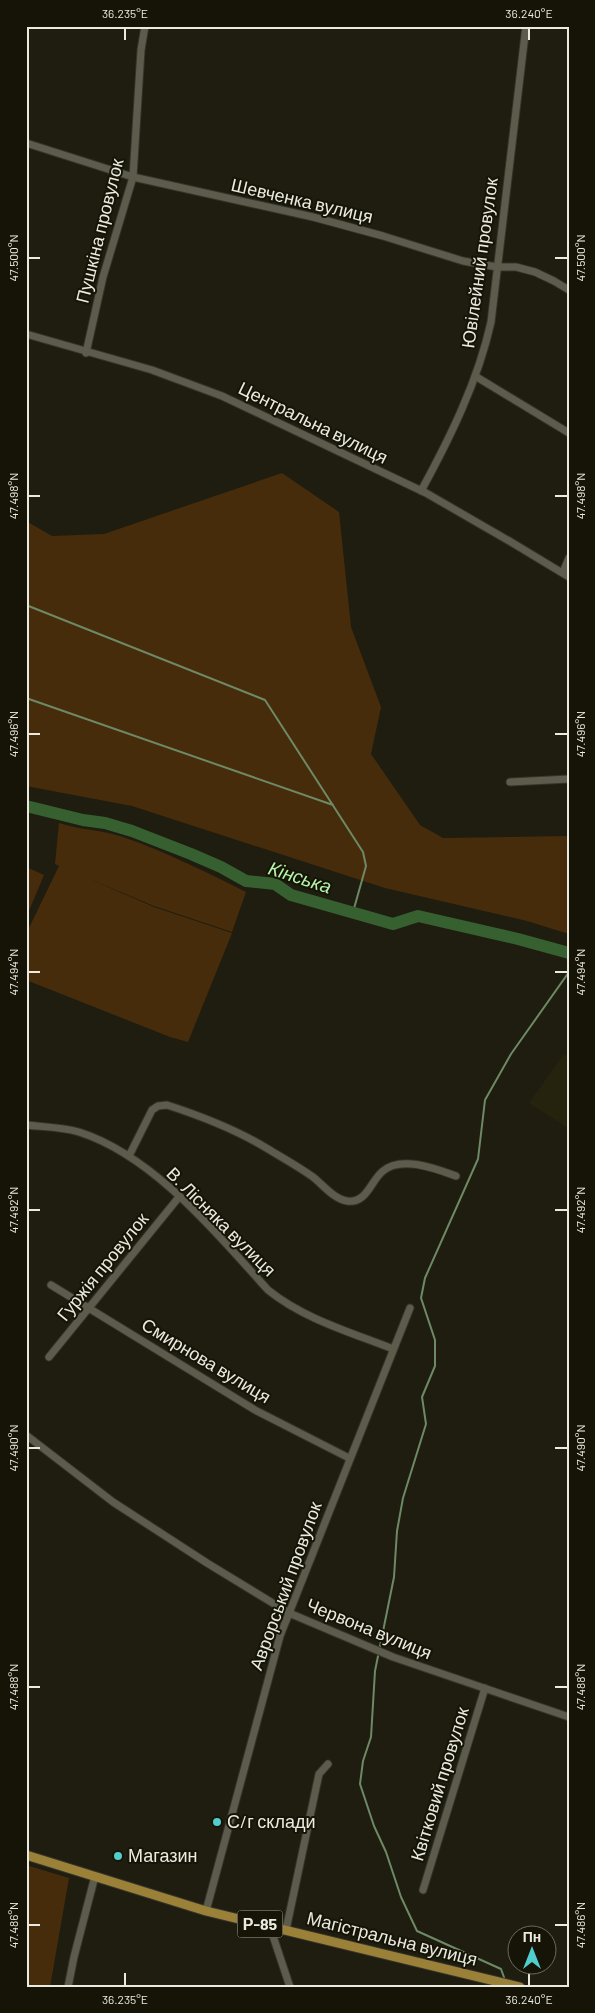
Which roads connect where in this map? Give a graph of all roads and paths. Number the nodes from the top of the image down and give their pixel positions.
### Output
1 (145, 26) edge
2 (526, 26) edge
3 (26, 144) edge
4 (133, 177) junction
5 (497, 267) junction
6 (569, 290) edge
7 (26, 334) edge
8 (86, 352) junction
9 (475, 376) junction
10 (569, 433) edge
11 (421, 491) junction
12 (569, 558) edge
13 (566, 575) edge
14 (569, 779) edge
15 (510, 782) dead end
16 (26, 1125) edge
17 (129, 1156) junction
18 (456, 1176) dead end
19 (179, 1196) junction
20 (51, 1284) dead end
21 (89, 1307) junction
22 (410, 1308) dead end
23 (393, 1349) junction
24 (49, 1357) dead end
25 (26, 1435) edge
26 (349, 1458) junction
27 (289, 1613) junction
28 (485, 1688) junction
29 (569, 1718) edge
30 (328, 1764) dead end
31 (26, 1855) edge
32 (95, 1876) junction
33 (423, 1890) dead end
34 (206, 1911) junction
35 (270, 1926) junction
36 (286, 1930) junction
37 (518, 1986) edge
38 (68, 1987) edge
39 (290, 1987) edge

1 - 4 street, Пушкіна провулок
2 - 5 street, Ювілейний провулок
3 - 4 street, Шевченка вулиця
4 - 5 street, Шевченка вулиця
4 - 8 street, Пушкіна провулок
5 - 6 street, Шевченка вулиця
5 - 9 street, Ювілейний провулок
7 - 8 street, Центральна вулиця
8 - 11 street, Центральна вулиця
9 - 10 street
9 - 11 street, Ювілейний провулок
11 - 13 street, Центральна вулиця
12 - 13 street
14 - 15 street
16 - 17 street, В. Лісняка вулиця
17 - 18 street
17 - 19 street, В. Лісняка вулиця
19 - 21 street, Гуржія провулок
19 - 23 street, В. Лісняка вулиця
20 - 21 street, Смирнова вулиця
21 - 24 street, Гуржія провулок
21 - 26 street, Смирнова вулиця
22 - 23 street, Аврорський провулок
23 - 26 street, Аврорський провулок
25 - 27 street, Червона вулиця
26 - 27 street, Аврорський провулок
27 - 28 street, Червона вулиця
27 - 34 street, Аврорський провулок
28 - 29 street, Червона вулиця
28 - 33 street, Квітковий провулок
30 - 36 street
31 - 32 main road, Магістральна вулиця / Р-85
32 - 34 main road, Магістральна вулиця / Р-85
32 - 38 street
34 - 35 main road, Магістральна вулиця / Р-85
35 - 36 main road, Магістральна вулиця / Р-85
35 - 39 street
36 - 37 main road, Магістральна вулиця / Р-85

